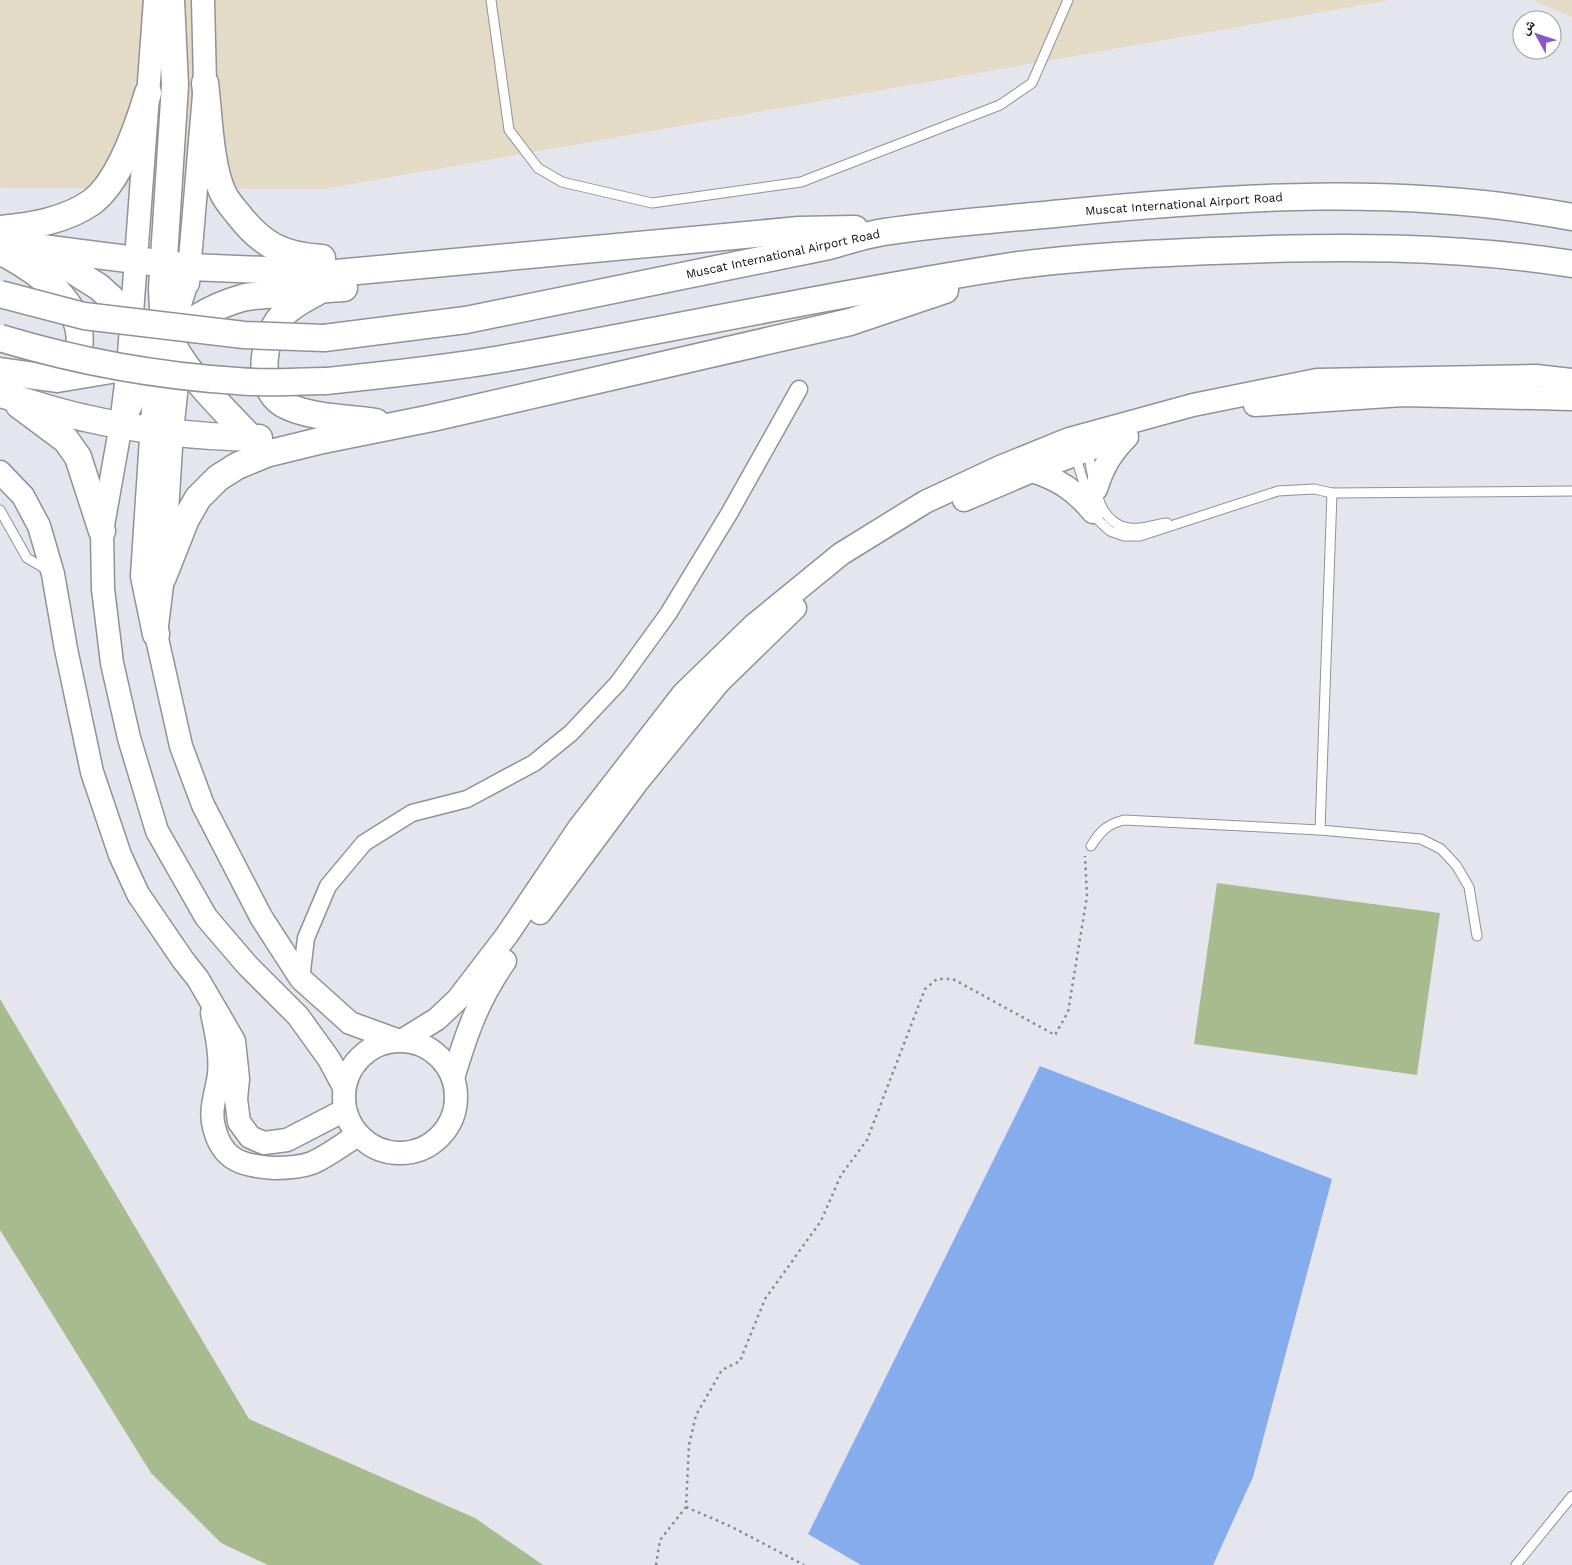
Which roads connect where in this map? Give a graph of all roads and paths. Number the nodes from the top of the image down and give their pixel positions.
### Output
1 (155, 0) edge
2 (171, 0) edge
3 (203, 0) edge
4 (491, 0) edge
5 (1068, 0) edge
6 (205, 83) junction
7 (148, 93) junction
8 (1572, 217) edge
9 (0, 229) edge
10 (882, 232) junction
11 (0, 238) edge
12 (679, 242) junction
13 (34, 247) junction
14 (0, 251) edge
15 (137, 261) junction
16 (1572, 264) edge
17 (164, 265) junction
18 (418, 266) junction
19 (1009, 266) junction
20 (190, 267) junction
21 (322, 289) junction
22 (0, 294) edge
23 (132, 317) junction
24 (0, 338) edge
25 (168, 341) junction
26 (128, 368) junction
27 (0, 371) edge
28 (57, 379) junction
29 (1572, 380) edge
30 (798, 389) dead end
31 (4, 395) edge
32 (1572, 399) edge
33 (121, 424) junction
34 (396, 425) junction
35 (163, 430) junction
36 (1131, 434) junction
37 (251, 438) junction
38 (322, 440) junction
39 (1079, 445) junction
40 (1032, 471) junction
41 (0, 472) edge
42 (1096, 489) junction
43 (1572, 492) edge
44 (1332, 493) junction
45 (0, 510) edge
46 (1093, 512) junction
47 (1180, 521) junction
48 (102, 531) junction
49 (53, 574) junction
50 (163, 576) junction
51 (156, 634) junction
52 (1320, 830) junction
53 (1091, 846) joint
54 (1477, 936) dead end
55 (301, 979) junction
56 (209, 1000) junction
57 (400, 1040) junction
58 (454, 1078) junction
59 (344, 1087) junction
60 (345, 1110) junction
61 (358, 1134) junction
62 (1572, 1496) edge
63 (686, 1507) junction
64 (656, 1565) edge
65 (804, 1565) edge
66 (1516, 1565) edge

1 - 7 street
2 - 17 main road
3 - 6 street
4 - 5 lane
6 - 18 main road
6 - 20 street
7 - 9 main road
7 - 15 street
8 - 10 main road, Muscat International Airport Road
10 - 12 main road
10 - 22 main road, Muscat International Airport Road, bridge
11 - 13 main road
12 - 18 main road
12 - 21 main road
13 - 15 main road
13 - 23 main road
14 - 28 main road
15 - 17 main road
15 - 23 street
16 - 19 main road
17 - 20 main road
17 - 25 main road
18 - 20 main road
19 - 24 main road, bridge
19 - 34 main road
20 - 25 main road
21 - 25 main road
21 - 34 main road
23 - 25 main road
23 - 26 street
25 - 26 main road
25 - 33 main road
25 - 35 main road
25 - 37 main road
26 - 28 main road
26 - 33 street
27 - 28 main road
29 - 39 street
30 - 55 street
31 - 33 main road
31 - 48 main road
32 - 36 street
33 - 35 main road
33 - 48 street
34 - 38 main road
35 - 37 main road
35 - 50 street
35 - 51 main road
36 - 39 street
36 - 42 street
37 - 38 main road
38 - 50 main road
39 - 40 street
39 - 42 lane
39 - 46 lane
39 - 57 street
40 - 46 street
40 - 58 street
41 - 49 street
42 - 47 lane
43 - 44 lane
44 - 47 lane
44 - 52 lane
45 - 49 lane
46 - 47 lane
48 - 59 street
49 - 56 street
50 - 51 street
51 - 55 street
52 - 53 lane
52 - 54 lane
53 - 63 path
55 - 57 street
56 - 60 street
56 - 61 street
57 - 58 street
57 - 59 street
58 - 61 street
59 - 60 street
60 - 61 street
62 - 66 lane
63 - 64 path
63 - 65 path

